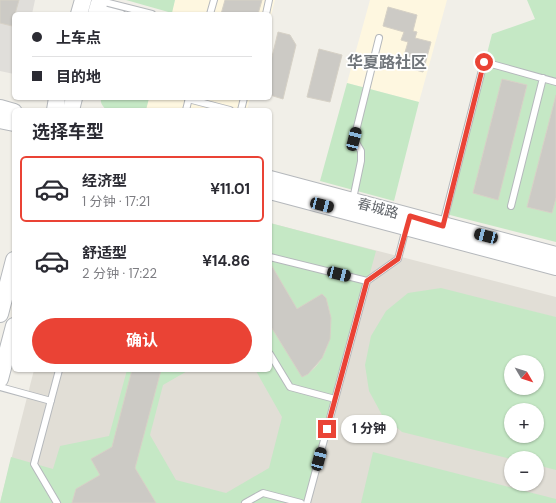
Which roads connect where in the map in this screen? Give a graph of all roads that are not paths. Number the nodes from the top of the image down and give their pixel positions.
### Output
1 (214, 0) edge
2 (269, 0) edge
3 (91, 5) edge
4 (115, 12) edge
5 (138, 12) edge
6 (211, 12) edge
7 (266, 12) edge
8 (378, 38) dead end
9 (543, 78) junction
10 (556, 82) edge
11 (192, 100) edge
12 (0, 108) edge
13 (222, 108) edge
14 (12, 111) edge
15 (0, 120) edge
16 (12, 123) edge
17 (272, 180) edge
18 (272, 191) edge
19 (350, 206) junction
20 (511, 206) dead end
21 (408, 222) junction
22 (443, 226) junction
23 (556, 255) edge
24 (272, 257) edge
25 (556, 267) edge
26 (12, 268) edge
27 (367, 281) junction
28 (0, 314) edge
29 (12, 333) edge
30 (7, 349) edge
31 (272, 357) edge
32 (58, 372) edge
33 (0, 379) edge
34 (0, 387) edge
35 (335, 400) junction
36 (51, 401) junction
37 (57, 503) edge
38 (245, 503) edge
39 (301, 503) edge
40 (307, 503) edge

1 - 6 lane
2 - 7 lane
3 - 4 lane
3 - 5 lane
8 - 19 lane
9 - 10 lane
9 - 20 lane
9 - 22 lane
11 - 13 lane
12 - 14 street
15 - 16 street
17 - 19 street, 春城路
18 - 19 street, 春城路
19 - 21 street, 春城路
21 - 22 street, 春城路
21 - 25 street, 春城路
21 - 27 lane
22 - 23 street, 春城路
24 - 27 lane
26 - 28 street
27 - 35 lane
29 - 30 street
30 - 33 street
31 - 35 lane
32 - 36 lane
34 - 36 lane
35 - 40 lane
36 - 37 lane
38 - 39 lane

